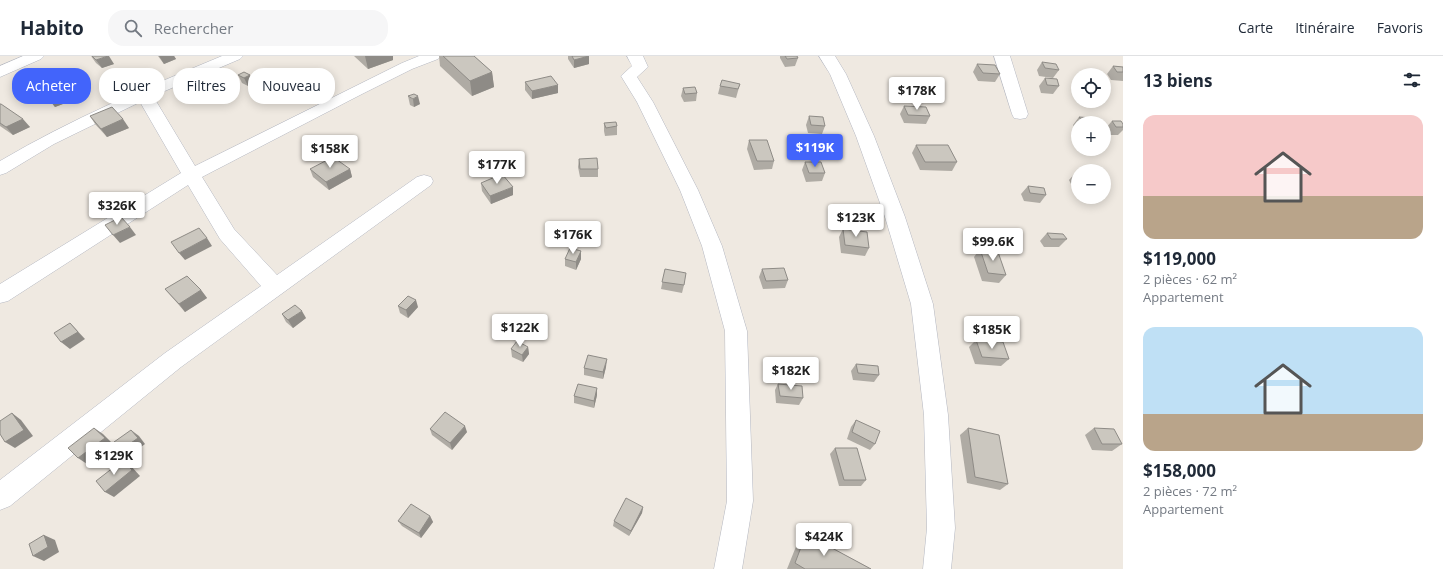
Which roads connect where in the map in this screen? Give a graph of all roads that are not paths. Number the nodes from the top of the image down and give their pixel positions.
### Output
1 (36, 56) edge
2 (235, 56) edge
3 (433, 56) edge
4 (635, 56) edge
5 (827, 56) edge
6 (1002, 56) edge
7 (0, 72) edge
8 (165, 85) edge
9 (123, 104) edge
10 (150, 104) edge
11 (1020, 114) dead end
12 (0, 169) edge
13 (191, 175) junction
14 (424, 181) dead end
15 (276, 288) junction
16 (0, 295) edge
17 (0, 496) edge
18 (728, 569) edge
19 (937, 569) edge

1 - 7 street
2 - 8 street
3 - 13 street
4 - 18 street
5 - 19 street
6 - 11 street
9 - 12 street
10 - 13 street
13 - 15 street
13 - 16 street
14 - 15 street
15 - 17 street

